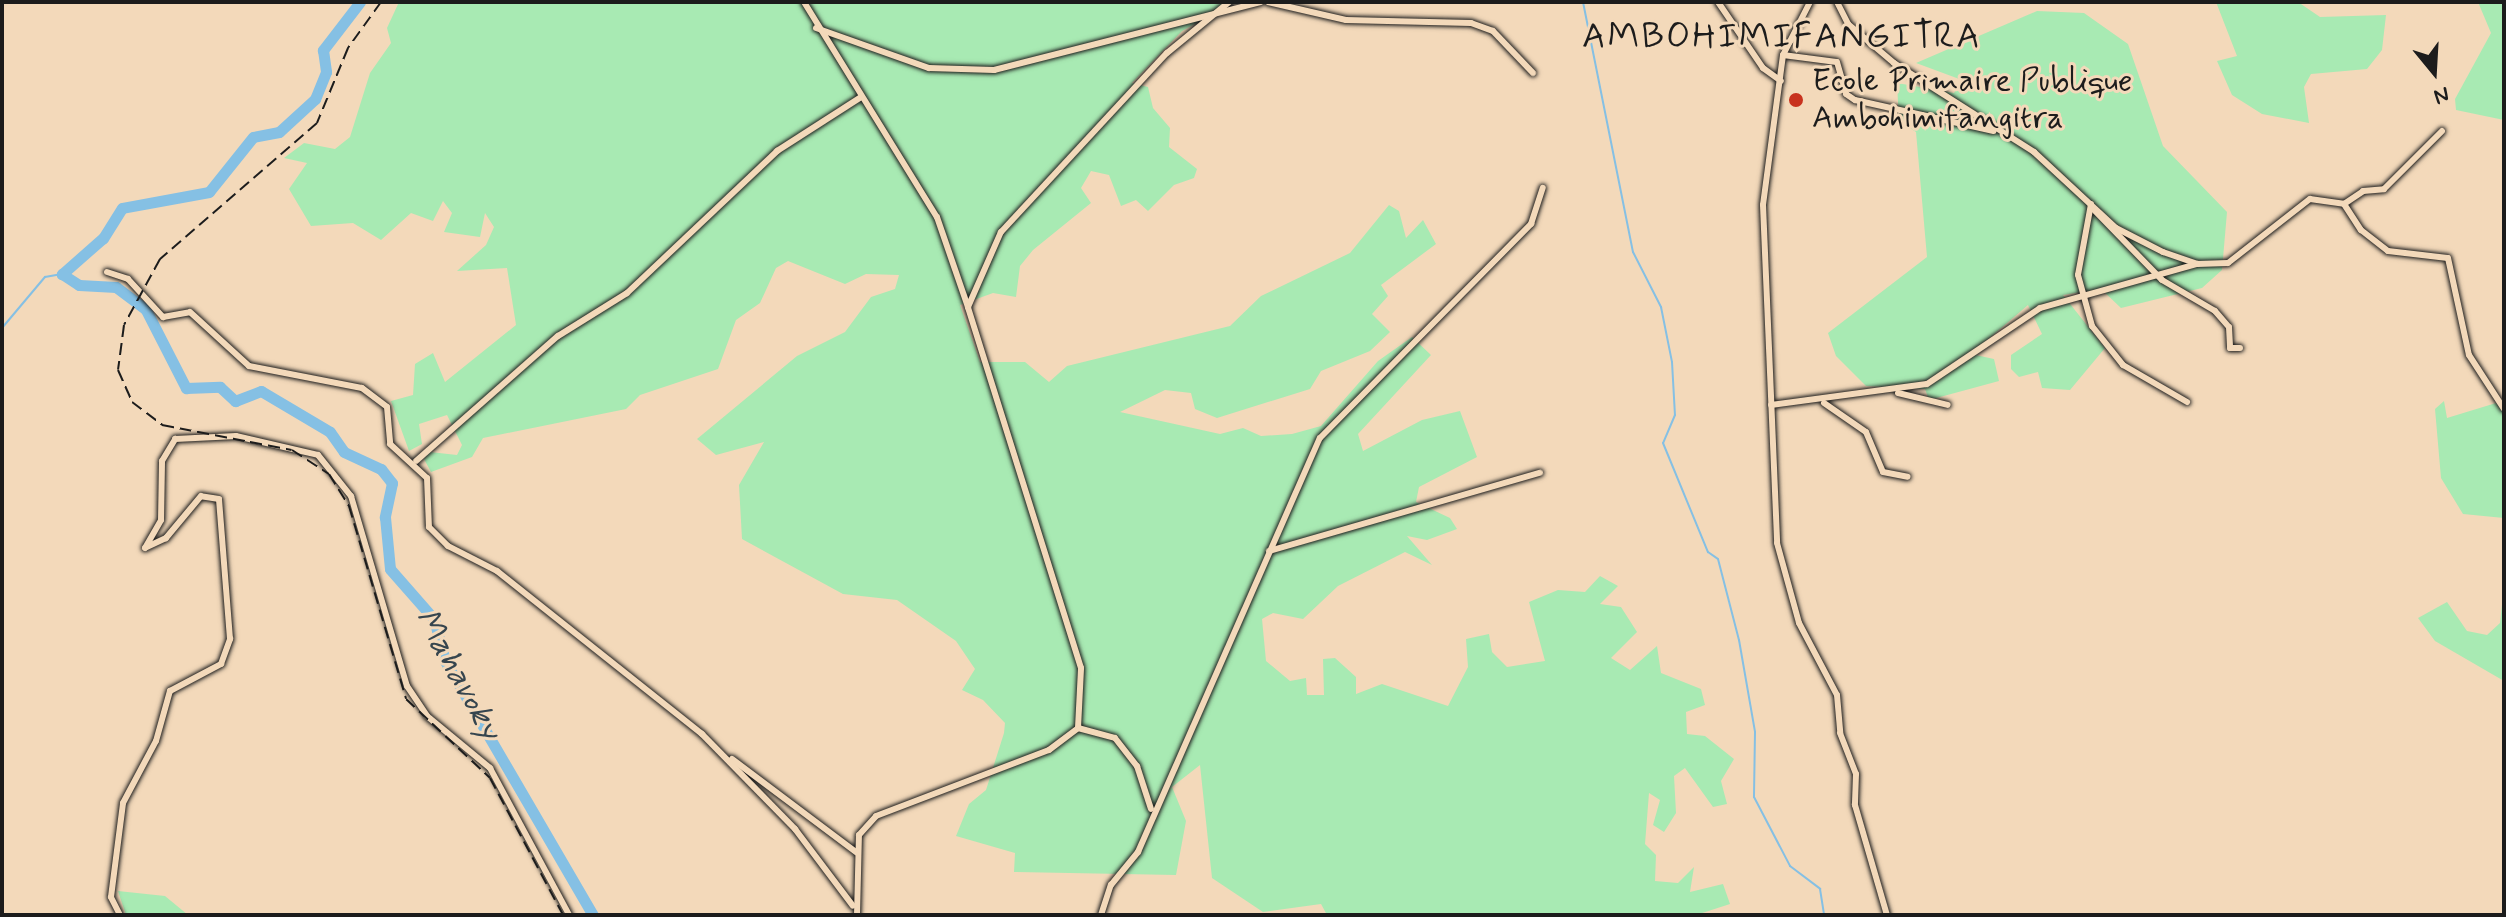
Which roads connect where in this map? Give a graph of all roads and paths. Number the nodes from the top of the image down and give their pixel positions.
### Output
1 (804, 2) edge
2 (1229, 2) edge
3 (1260, 2) edge
4 (1268, 2) edge
5 (1718, 2) edge
6 (1810, 2) edge
7 (1837, 2) edge
8 (1212, 14) junction
9 (816, 28) junction
10 (1783, 55) junction
11 (1533, 73) dead end
12 (1781, 81) junction
13 (861, 97) junction
14 (2442, 131) dead end
15 (2001, 133) junction
16 (1543, 188) dead end
17 (2091, 204) junction
18 (2344, 204) junction
19 (2197, 264) junction
20 (107, 272) dead end
21 (2157, 275) junction
22 (2084, 294) junction
23 (968, 307) junction
24 (2240, 348) dead end
25 (1896, 393) junction
26 (1822, 401) junction
27 (2187, 402) dead end
28 (1771, 405) junction
29 (1948, 405) dead end
30 (2504, 409) edge
31 (416, 461) junction
32 (1540, 473) dead end
33 (1908, 477) dead end
34 (1269, 551) junction
35 (1078, 728) junction
36 (722, 752) junction
37 (1151, 809) junction
38 (857, 853) junction
39 (853, 906) junction
40 (120, 915) edge
41 (569, 915) edge
42 (857, 915) edge
43 (1101, 915) edge
44 (1887, 915) edge

1 - 9 street
2 - 8 street
3 - 8 street
4 - 11 street
5 - 12 street
6 - 10 street
7 - 15 street
8 - 9 street
8 - 23 street
9 - 13 street
10 - 12 street
10 - 15 street
12 - 28 street
13 - 23 street
13 - 31 street
14 - 18 street
15 - 17 street
16 - 34 street
17 - 19 street
17 - 21 street
17 - 22 street
18 - 19 street
18 - 30 street
19 - 21 street
20 - 31 street
21 - 22 street
21 - 24 street
22 - 25 street
22 - 27 street
23 - 35 street
25 - 26 street
25 - 29 street
26 - 28 street
26 - 33 street
28 - 44 street
31 - 36 street
32 - 34 street
34 - 37 street
35 - 37 street
35 - 38 street
36 - 38 street
36 - 39 street
37 - 43 street
38 - 39 street
39 - 42 street
40 - 41 street

